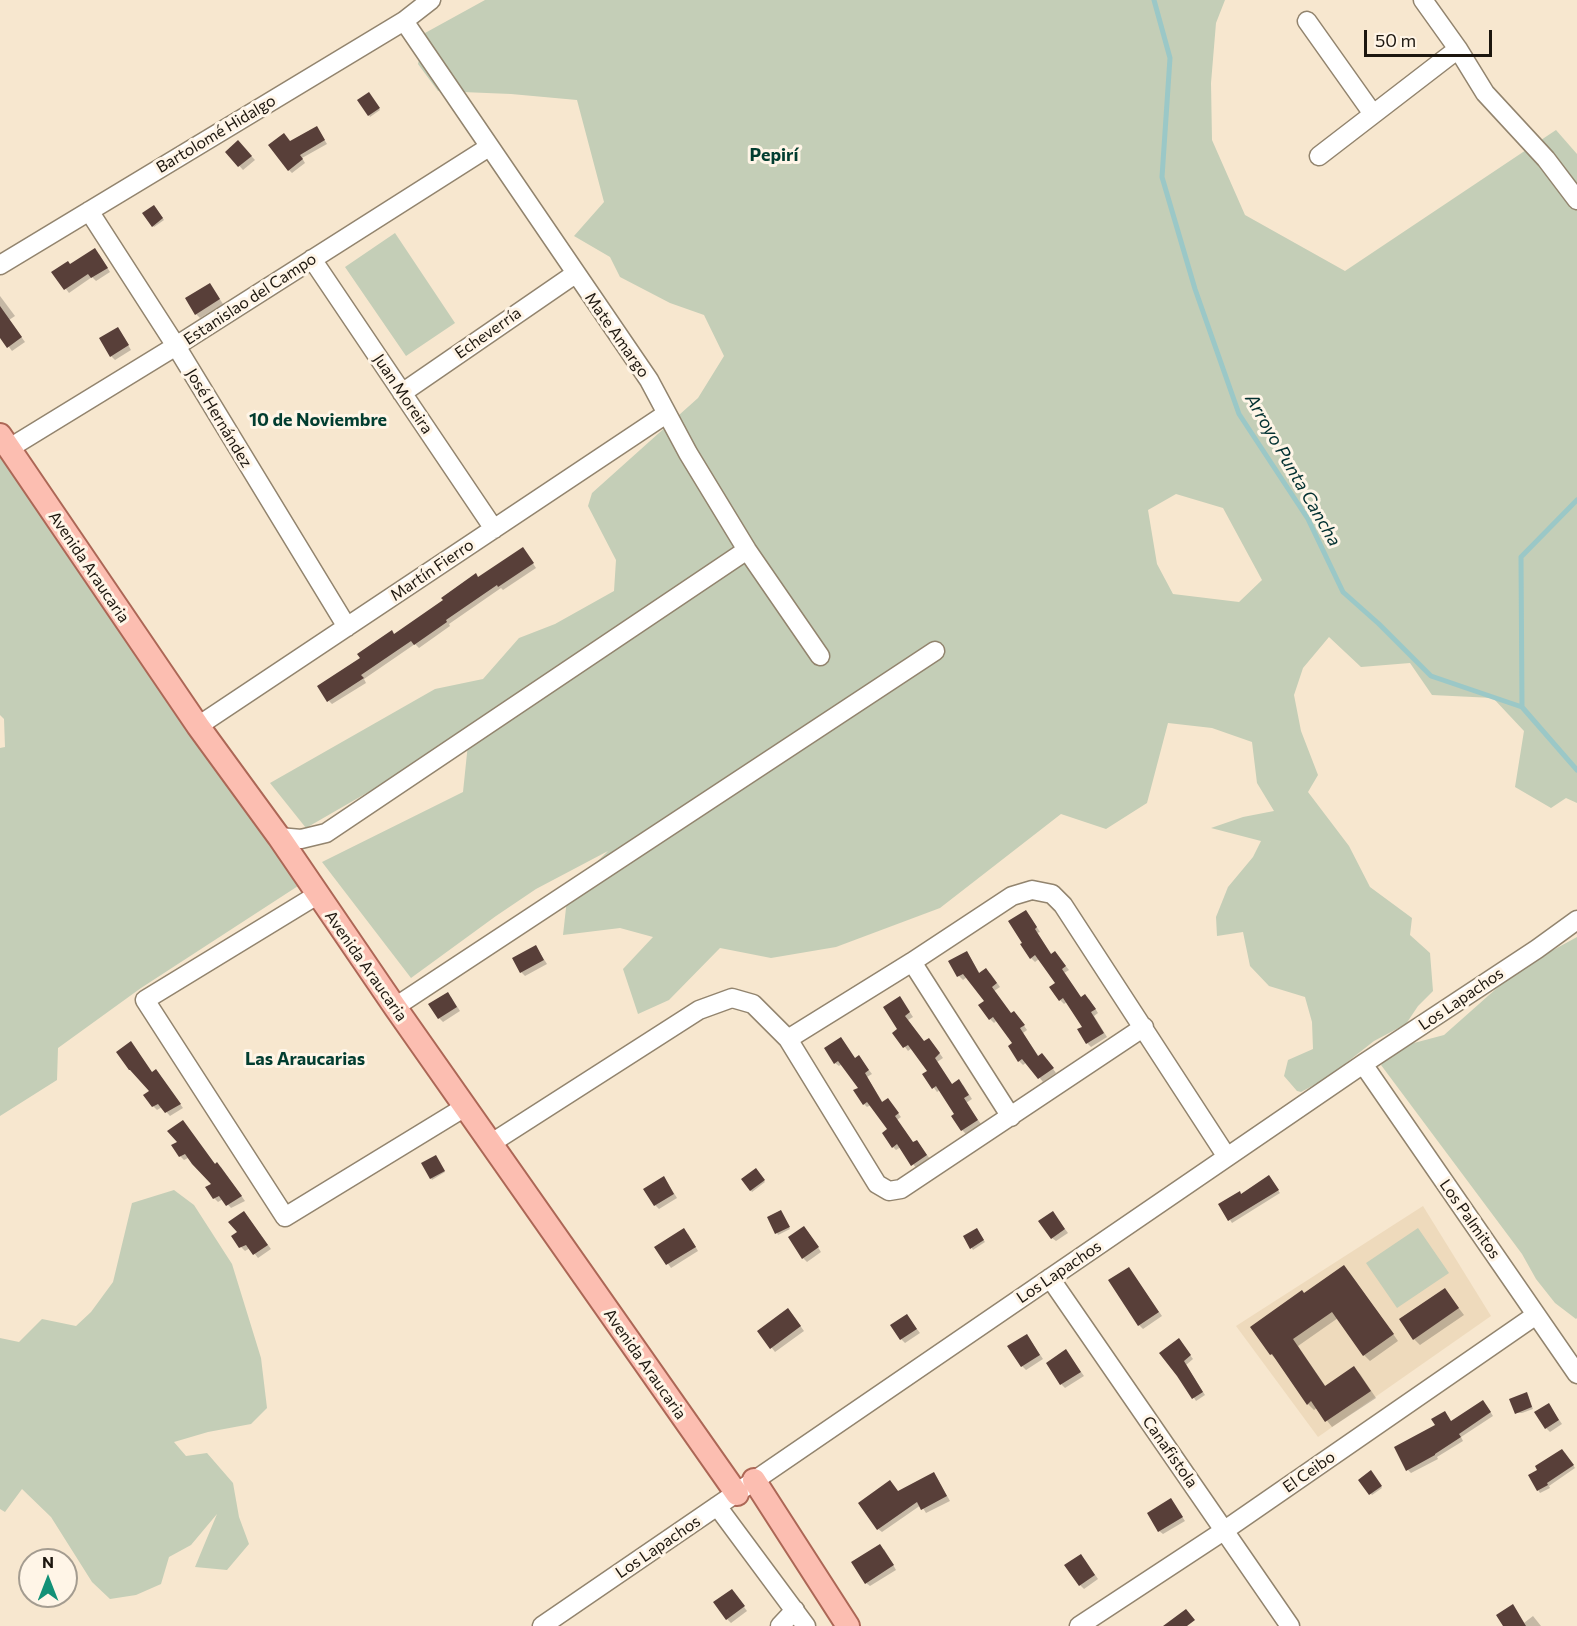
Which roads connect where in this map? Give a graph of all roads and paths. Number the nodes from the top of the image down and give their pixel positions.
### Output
1 (430, 0) edge
2 (1423, 0) edge
3 (404, 21) junction
4 (1307, 21) dead end
5 (1458, 49) junction
6 (1373, 114) junction
7 (489, 147) junction
8 (1319, 156) dead end
9 (1577, 201) edge
10 (88, 211) junction
11 (312, 259) junction
12 (0, 265) edge
13 (575, 274) junction
14 (176, 346) junction
15 (402, 393) junction
16 (666, 414) junction
17 (4, 442) edge
18 (494, 529) junction
19 (747, 550) junction
20 (347, 627) junction
21 (935, 651) dead end
22 (820, 656) dead end
23 (198, 726) junction
24 (279, 837) junction
25 (317, 896) junction
26 (1577, 920) edge
27 (912, 962) junction
28 (395, 1007) junction
29 (1144, 1027) junction
30 (788, 1038) junction
31 (1363, 1064) junction
32 (465, 1107) junction
33 (1011, 1117) junction
34 (490, 1144) junction
35 (1227, 1157) junction
36 (1050, 1278) junction
37 (1536, 1315) junction
38 (1577, 1374) edge
39 (745, 1487) junction
40 (717, 1506) junction
41 (1225, 1530) junction
42 (795, 1610) junction
43 (542, 1626) edge
44 (780, 1626) edge
45 (806, 1626) edge
46 (848, 1626) edge
47 (1079, 1626) edge
48 (1290, 1626) edge

1 - 3 street, Bartolomé Hidalgo
2 - 5 street
3 - 7 street, Mate Amargo
3 - 10 street, Bartolomé Hidalgo
4 - 6 street
5 - 6 street
5 - 9 street
6 - 8 street
7 - 11 street, Estanislao del Campo
7 - 13 street, Mate Amargo
10 - 12 street, Bartolomé Hidalgo
10 - 14 street, José Hernández
11 - 14 street, Estanislao del Campo
11 - 15 street, Juan Moreira
13 - 15 street, Echeverría
13 - 16 street, Mate Amargo
14 - 17 street, Estanislao del Campo
14 - 20 street, José Hernández
15 - 18 street, Juan Moreira
16 - 18 street, Martín Fierro
16 - 19 street, Mate Amargo
17 - 23 main road, Avenida Araucaria
18 - 20 street, Martín Fierro
19 - 22 street, Mate Amargo
19 - 24 street
20 - 23 street, Martín Fierro
21 - 28 street
23 - 24 main road, Avenida Araucaria
24 - 25 main road, Avenida Araucaria
25 - 28 main road, Avenida Araucaria
25 - 32 street
26 - 31 street, Los Lapachos
27 - 29 street
27 - 30 street
27 - 33 street
28 - 32 main road, Avenida Araucaria
29 - 33 street
29 - 35 street
30 - 33 street
30 - 34 street
31 - 35 street, Los Lapachos
31 - 37 street, Los Palmitos
32 - 34 main road, Avenida Araucaria
34 - 39 main road, Avenida Araucaria
35 - 36 street, Los Lapachos
36 - 39 street, Los Lapachos
36 - 41 street, Canafistola
37 - 38 street, Los Palmitos
37 - 41 street, El Ceibo
39 - 40 street, Los Lapachos
39 - 46 main road, Avenida Araucaria
40 - 42 street
40 - 43 street, Los Lapachos
41 - 47 street, El Ceibo
41 - 48 street, Canafistola
42 - 44 street
42 - 45 street

